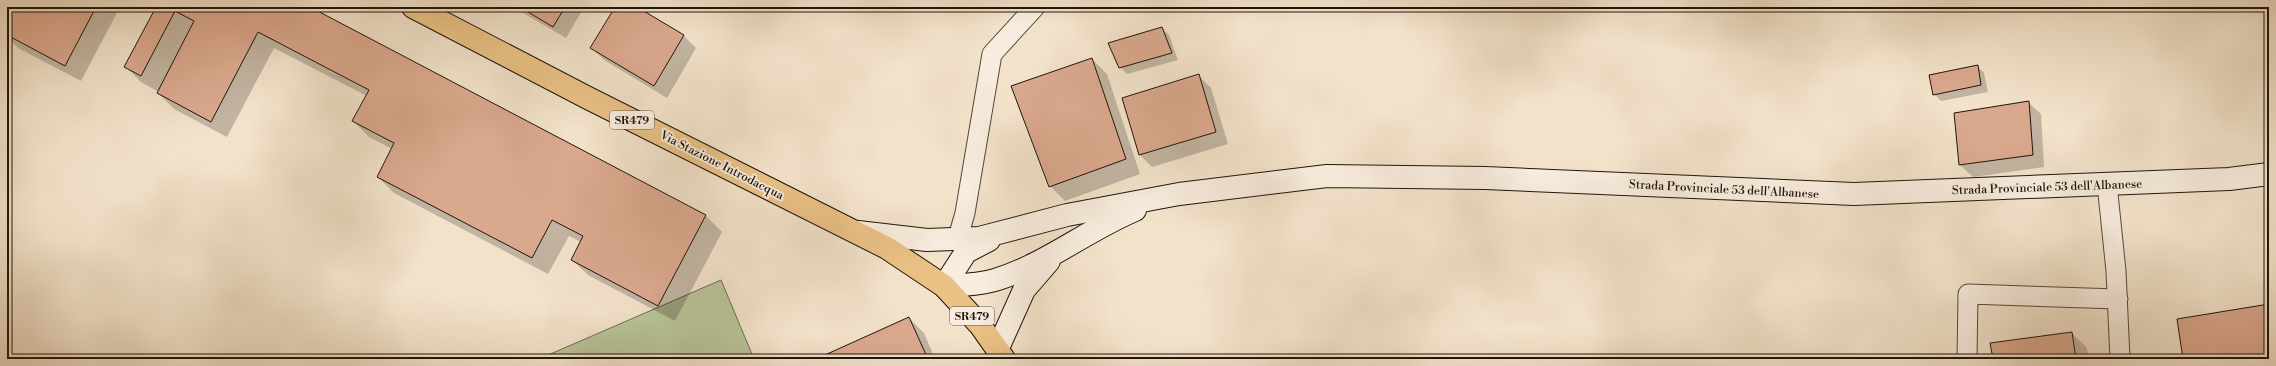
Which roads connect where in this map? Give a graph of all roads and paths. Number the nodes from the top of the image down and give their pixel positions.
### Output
1 (413, 7) edge
2 (1035, 7) edge
3 (2269, 174) edge
4 (2107, 184) junction
5 (1179, 194) junction
6 (852, 231) junction
7 (1007, 232) junction
8 (957, 241) junction
9 (1064, 246) junction
10 (944, 286) junction
11 (2118, 300) junction
12 (1001, 353) edge
13 (1966, 359) edge
14 (2120, 359) edge

1 - 6 main road, Via Stazione Introdacqua / SR479
2 - 8 lane
3 - 4 main road, Strada Provinciale 53 dell'Albanese
4 - 5 main road, Strada Provinciale 53 dell'Albanese
4 - 11 lane
5 - 7 main road, Strada Provinciale 53 dell'Albanese
5 - 9 main road, Strada Provinciale 53 dell'Albanese
6 - 8 main road, Strada Provinciale 53 dell'Albanese
6 - 10 main road, Via Stazione Introdacqua / SR479
7 - 8 main road, Strada Provinciale 53 dell'Albanese
7 - 10 main road, Strada Provinciale 53 dell'Albanese
9 - 10 main road, Strada Provinciale 53 dell'Albanese
9 - 12 main road, Strada Provinciale 53 dell'Albanese
10 - 12 main road, Via Stazione Introdacqua / SR479
11 - 13 lane
11 - 14 lane

